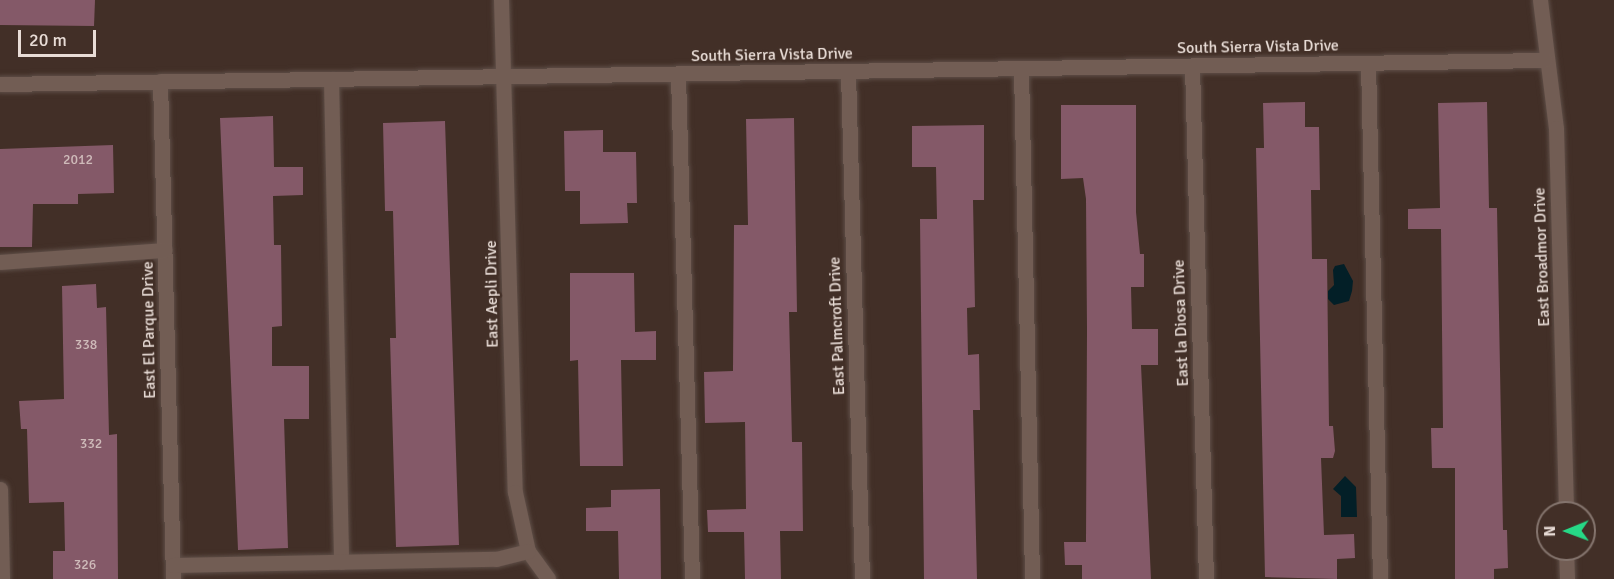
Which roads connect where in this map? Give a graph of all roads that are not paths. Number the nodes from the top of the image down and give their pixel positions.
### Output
1 (501, 0) edge
2 (1540, 0) edge
3 (1545, 60) junction
4 (1368, 63) junction
5 (1192, 66) junction
6 (1021, 69) junction
7 (848, 72) junction
8 (678, 75) junction
9 (504, 78) junction
10 (331, 80) junction
11 (160, 81) junction
12 (0, 84) edge
13 (165, 250) junction
14 (0, 262) edge
15 (0, 489) edge
16 (1566, 501) edge
17 (528, 551) junction
18 (1566, 561) edge
19 (341, 562) junction
20 (173, 572) edge
21 (2, 579) edge
22 (548, 579) edge
23 (692, 579) edge
24 (862, 579) edge
25 (1032, 579) edge
26 (1206, 579) edge
27 (1380, 579) edge
28 (1567, 579) edge

1 - 9 street, East Aepli Drive
2 - 3 street, East Broadmor Drive
3 - 4 street, South Sierra Vista Drive
3 - 16 street, East Broadmor Drive
4 - 5 street, South Sierra Vista Drive
4 - 27 street
5 - 6 street, South Sierra Vista Drive
5 - 26 street, East la Diosa Drive
6 - 7 street, South Sierra Vista Drive
6 - 25 street
7 - 8 street, South Sierra Vista Drive
7 - 24 street, East Palmcroft Drive
8 - 9 street, South Sierra Vista Drive
8 - 23 street
9 - 10 street, South Sierra Vista Drive
9 - 17 street, East Aepli Drive
10 - 11 street, South Sierra Vista Drive
10 - 19 street
11 - 12 street, South Sierra Vista Drive
11 - 13 street, East El Parque Drive
13 - 14 street
13 - 20 street, East El Parque Drive
15 - 21 street
17 - 19 street
17 - 22 street, East Aepli Drive
18 - 28 street
19 - 20 street

